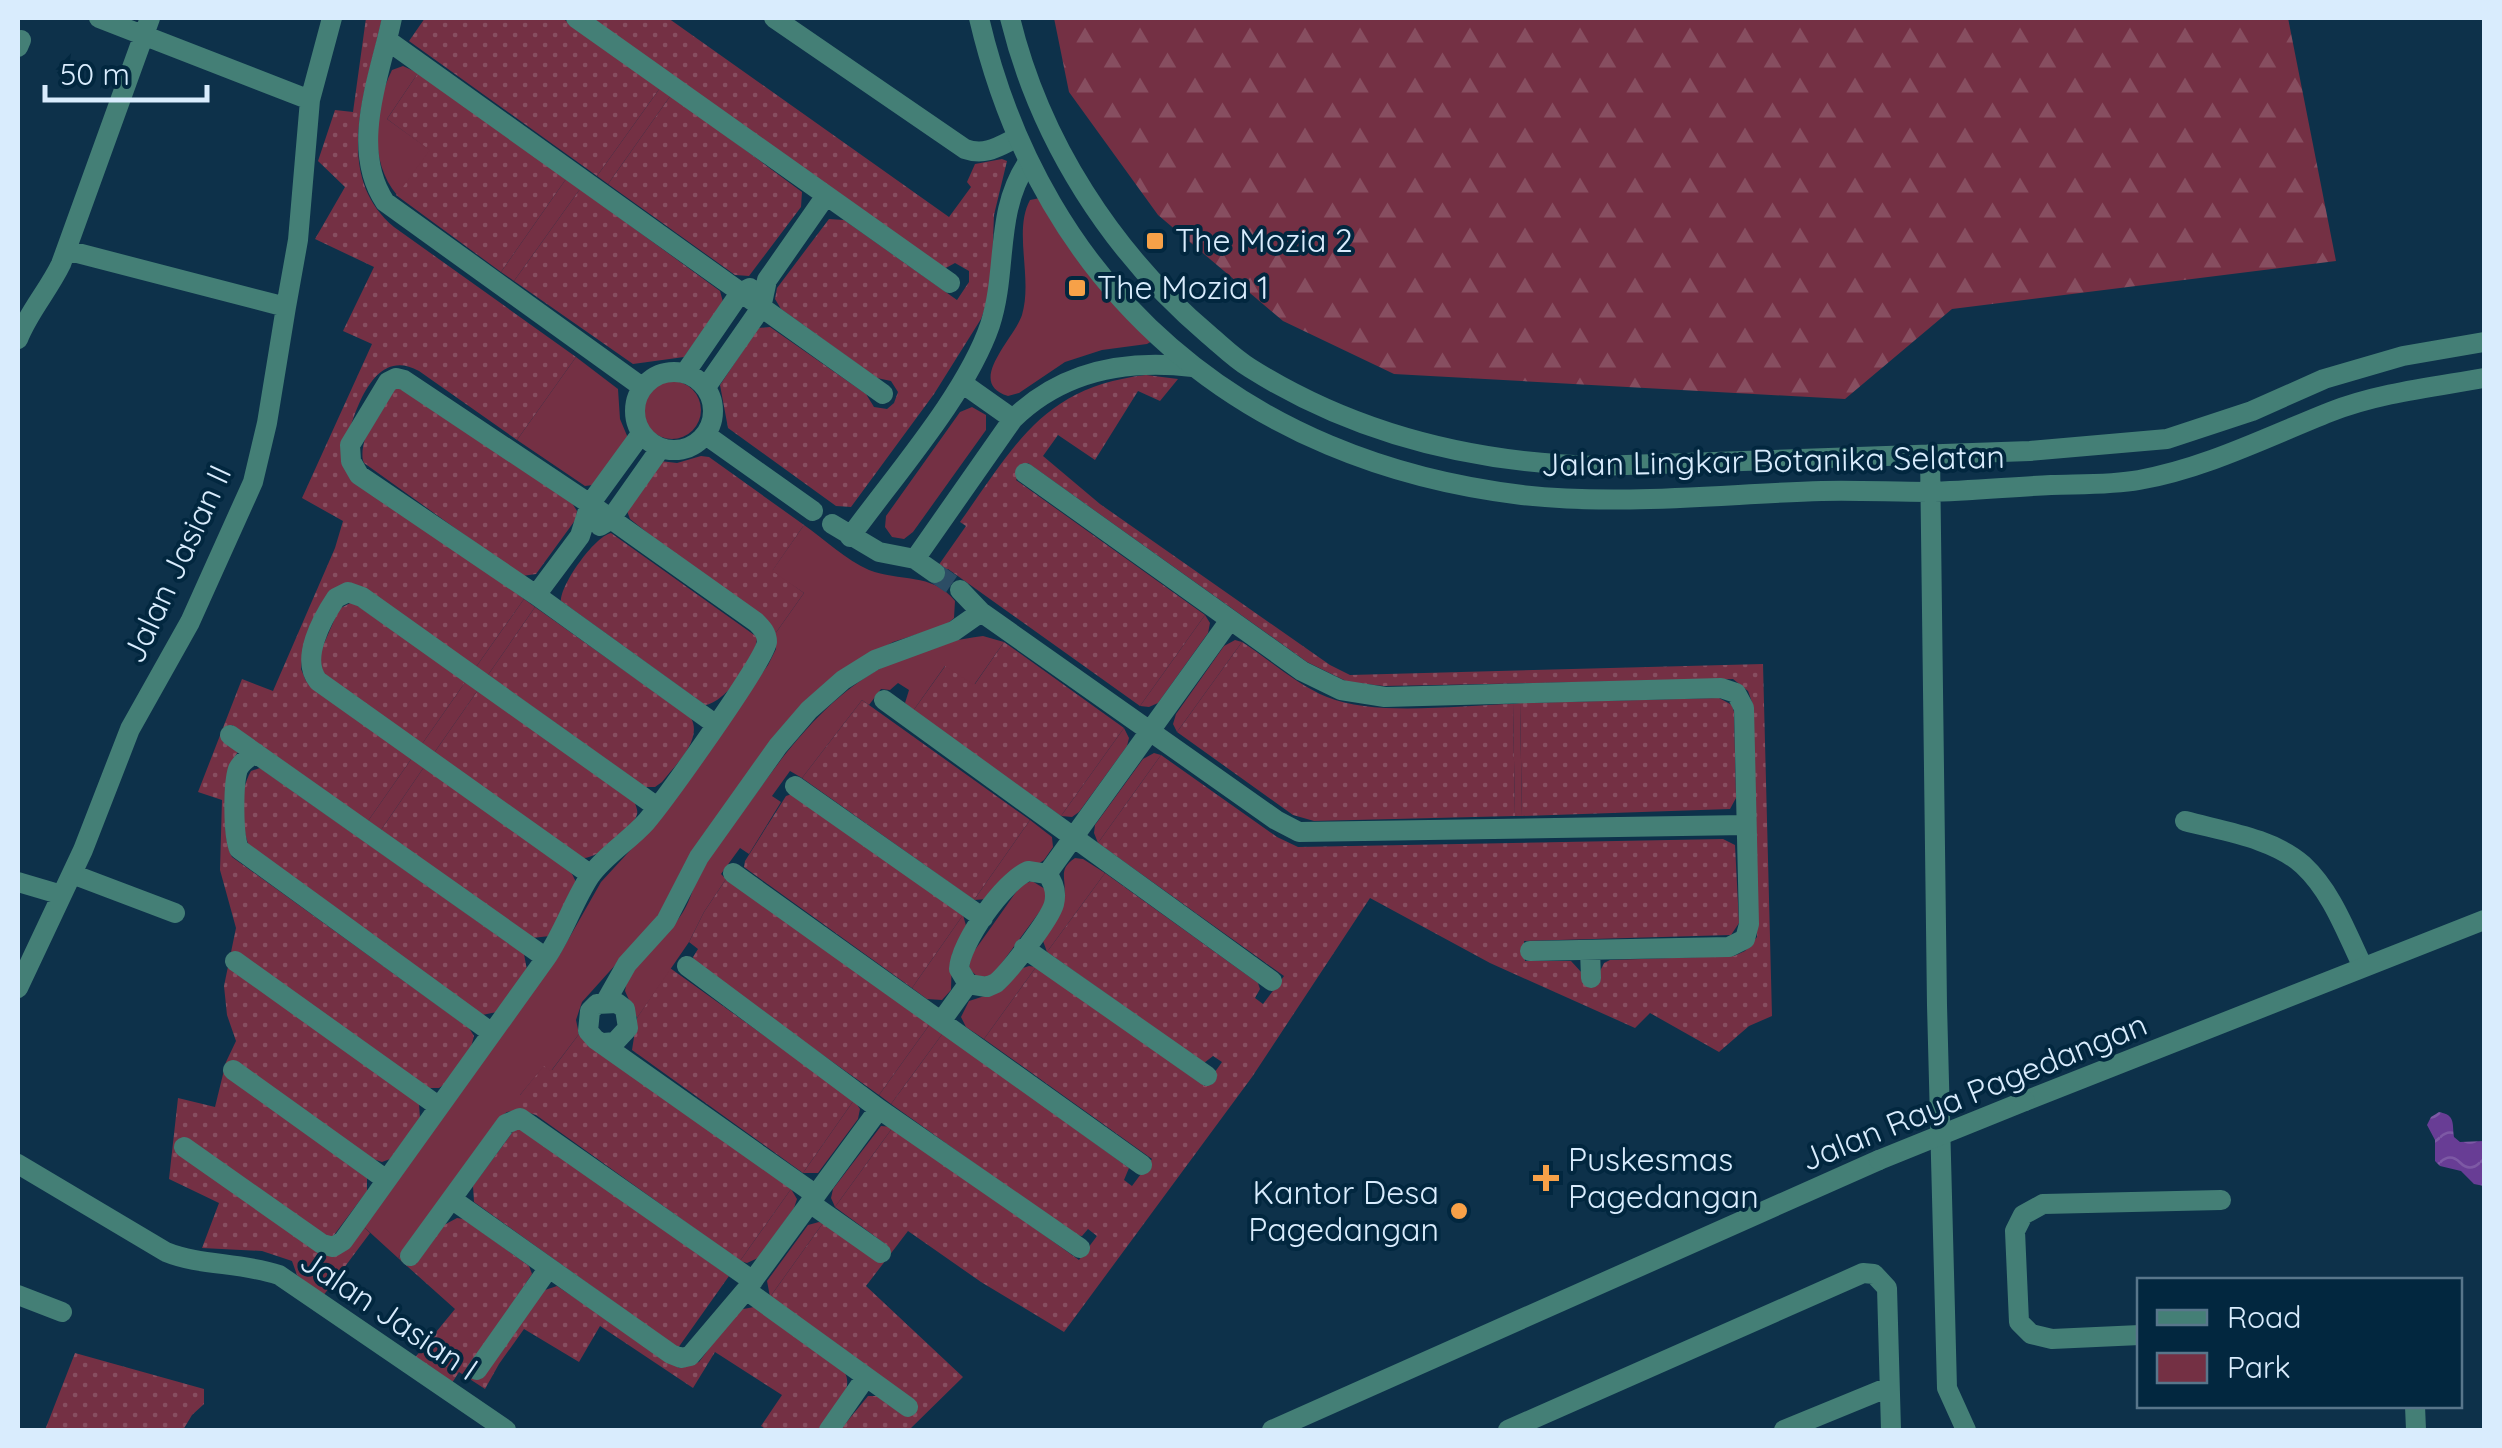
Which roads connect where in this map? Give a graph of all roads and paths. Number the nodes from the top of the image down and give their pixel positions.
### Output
1 (99, 18) edge
2 (332, 18) edge
3 (392, 18) edge
4 (576, 18) edge
5 (774, 18) edge
6 (979, 18) edge
7 (1010, 18) edge
8 (147, 26) edge
9 (387, 40) junction
10 (310, 100) junction
11 (1016, 138) junction
12 (1028, 162) junction
13 (825, 197) junction
14 (66, 250) junction
15 (767, 280) junction
16 (950, 284) dead end
17 (740, 293) junction
18 (286, 307) junction
19 (761, 308) junction
20 (22, 310) edge
21 (18, 338) edge
22 (2484, 342) edge
23 (1193, 367) junction
24 (686, 373) junction
25 (2484, 378) edge
26 (962, 383) junction
27 (706, 387) junction
28 (642, 388) junction
29 (882, 394) dead end
30 (1013, 419) junction
31 (640, 434) junction
32 (706, 435) junction
33 (660, 449) junction
34 (1930, 454) junction
35 (1025, 474) dead end
36 (1931, 492) junction
37 (590, 504) junction
38 (813, 511) dead end
39 (610, 520) junction
40 (832, 524) dead end
41 (580, 536) junction
42 (850, 537) junction
43 (915, 559) junction
44 (936, 573) tunnel mouth
45 (960, 590) tunnel mouth
46 (536, 595) junction
47 (981, 612) junction
48 (1230, 620) junction
49 (884, 700) dead end
50 (715, 724) junction
51 (1150, 731) junction
52 (230, 735) dead end
53 (256, 753) junction
54 (795, 786) dead end
55 (658, 806) junction
56 (2185, 820) dead end
57 (1746, 825) junction
58 (1074, 838) junction
59 (733, 873) dead end
60 (72, 874) junction
61 (1047, 874) junction
62 (591, 875) junction
63 (18, 882) edge
64 (62, 895) junction
65 (175, 913) dead end
66 (983, 918) junction
67 (2484, 920) edge
68 (1024, 948) junction
69 (1590, 950) junction
70 (1530, 951) dead end
71 (546, 958) junction
72 (235, 961) dead end
73 (687, 966) dead end
74 (2363, 967) junction
75 (1591, 978) dead end
76 (1272, 980) dead end
77 (968, 984) junction
78 (18, 988) edge
79 (942, 1020) junction
80 (492, 1033) junction
81 (234, 1070) dead end
82 (1207, 1076) dead end
83 (438, 1106) junction
84 (879, 1109) junction
85 (184, 1147) dead end
86 (18, 1164) edge
87 (1142, 1165) dead end
88 (386, 1179) junction
89 (813, 1199) junction
90 (454, 1200) junction
91 (2221, 1200) dead end
92 (1080, 1248) dead end
93 (881, 1252) dead end
94 (410, 1256) dead end
95 (548, 1268) junction
96 (749, 1286) junction
97 (18, 1295) edge
98 (62, 1312) dead end
99 (2137, 1335) edge
100 (477, 1370) dead end
101 (866, 1377) junction
102 (1888, 1387) junction
103 (908, 1407) dead end
104 (506, 1430) edge
105 (829, 1430) edge
106 (1272, 1430) edge
107 (1508, 1430) edge
108 (1784, 1430) edge
109 (1891, 1430) edge
110 (1966, 1430) edge

1 - 8 street
2 - 10 street, Jalan Jasian II
3 - 9 street
4 - 13 street
5 - 11 street
6 - 11 street, Jalan Lingkar Botanika Selatan
7 - 34 street, Jalan Lingkar Botanika Selatan
8 - 10 street
8 - 14 street
9 - 17 street
9 - 28 street
10 - 18 street, Jalan Jasian II
11 - 12 street, Jalan Lingkar Botanika Selatan
12 - 23 street, Jalan Lingkar Botanika Selatan
12 - 26 street
13 - 15 street
13 - 16 street
14 - 18 street
14 - 20 street
15 - 17 street
15 - 19 street
17 - 19 street
17 - 24 street
18 - 60 street, Jalan Jasian II
19 - 27 street
19 - 29 street
20 - 21 street
22 - 34 street, Jalan Lingkar Botanika Selatan
23 - 30 street
23 - 36 street, Jalan Lingkar Botanika Selatan
24 - 27 street
24 - 28 street
25 - 36 street, Jalan Lingkar Botanika Selatan
26 - 30 street
26 - 42 street
27 - 32 street
28 - 31 street
30 - 43 street
31 - 33 street
31 - 37 street
32 - 33 street
32 - 38 street
33 - 39 street
34 - 36 street
35 - 48 street
36 - 110 street
37 - 39 street
37 - 41 street
37 - 46 street
39 - 41 street
39 - 50 street
40 - 42 street
41 - 46 street
42 - 43 street
43 - 44 street
45 - 47 street
46 - 50 street
47 - 51 street
47 - 89 street
48 - 51 street
48 - 57 street
49 - 58 street
50 - 55 street
51 - 57 street
51 - 58 street
52 - 53 street
53 - 71 street
53 - 80 street
54 - 66 street
55 - 62 street
55 - 62 street
56 - 74 street
57 - 69 street
58 - 61 street
58 - 76 street
59 - 79 street
60 - 64 street, Jalan Jasian II
60 - 65 street
61 - 66 street
61 - 68 street
62 - 71 street
63 - 64 street
64 - 78 street, Jalan Jasian II
66 - 77 street
67 - 74 street, Jalan Raya Pagedangan
68 - 77 street
68 - 82 street
69 - 70 street
69 - 75 street
71 - 80 street
72 - 83 street
73 - 84 street
74 - 106 street, Jalan Raya Pagedangan, bridge
77 - 79 street
79 - 87 street
80 - 83 street
81 - 88 street
83 - 88 street
84 - 89 street
84 - 92 street
85 - 88 street
86 - 104 street, Jalan Jasian I
89 - 93 street
89 - 96 street
90 - 94 street
90 - 95 street
90 - 96 street
91 - 99 street
95 - 96 street
95 - 100 street
96 - 101 street
97 - 98 street
101 - 103 street
101 - 105 street
102 - 107 street
102 - 108 street
102 - 109 street

